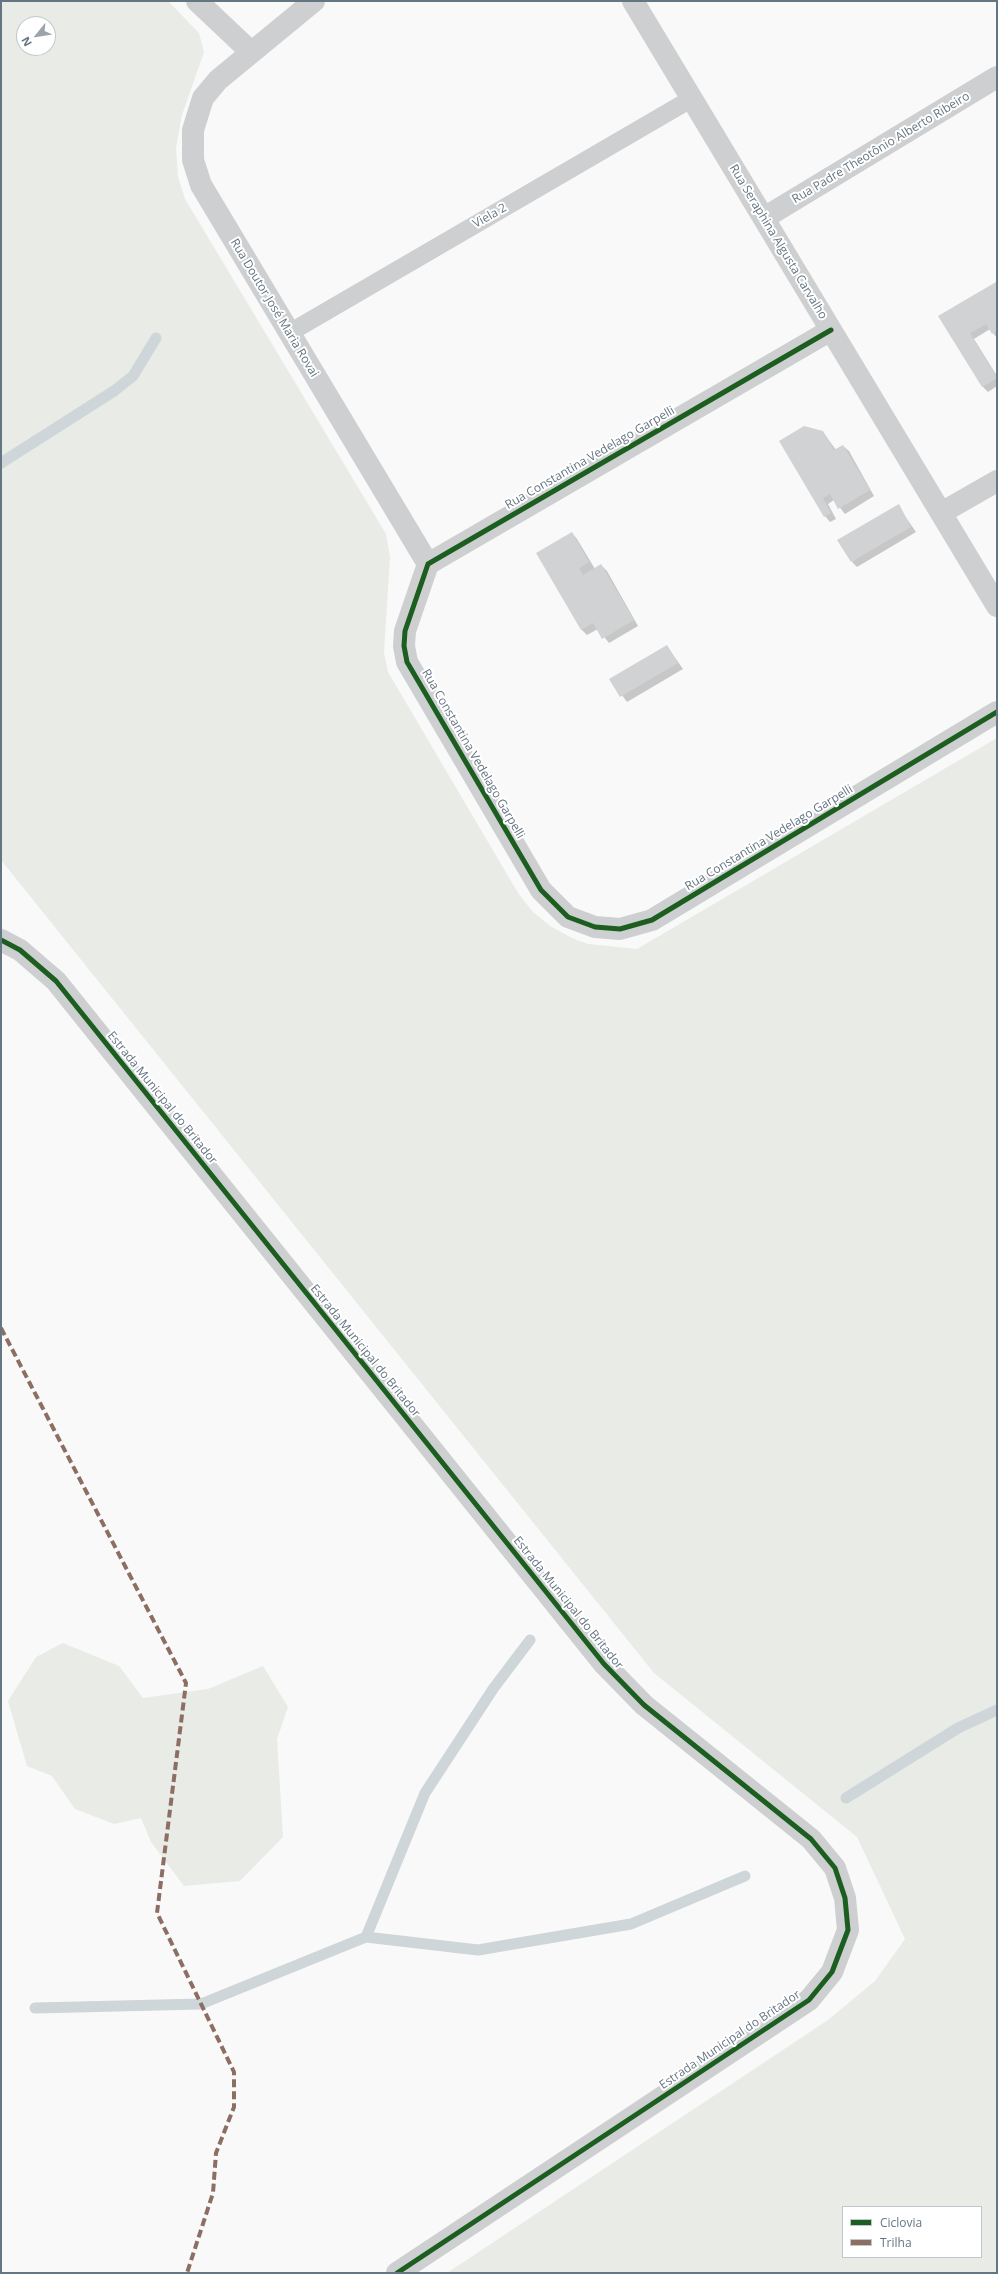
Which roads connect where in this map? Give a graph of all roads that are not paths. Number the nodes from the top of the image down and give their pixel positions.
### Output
1 (197, 1) edge
2 (314, 1) edge
3 (633, 1) edge
4 (251, 52) junction
5 (997, 77) edge
6 (692, 99) junction
7 (764, 218) junction
8 (831, 330) junction
9 (289, 333) junction
10 (997, 481) edge
11 (941, 513) junction
12 (428, 564) junction
13 (997, 606) edge
14 (997, 712) edge
15 (1, 940) edge
16 (397, 2273) edge

1 - 4 street
2 - 4 street, Rua Doutor José Maria Rovai
3 - 6 street, Rua Seraphina Algusta Carvalho
4 - 9 street, Rua Doutor José Maria Rovai
5 - 7 street, Rua Padre Theotônio Alberto Ribeiro
6 - 7 street, Rua Seraphina Algusta Carvalho
6 - 9 lane, Viela 2
7 - 8 street, Rua Seraphina Algusta Carvalho
8 - 11 street, Rua Seraphina Algusta Carvalho
8 - 12 street, Rua Constantina Vedelago Garpelli
9 - 12 street, Rua Doutor José Maria Rovai
10 - 11 street
11 - 13 street, Rua Seraphina Algusta Carvalho
12 - 14 street, Rua Constantina Vedelago Garpelli
15 - 16 street, Estrada Municipal do Britador

